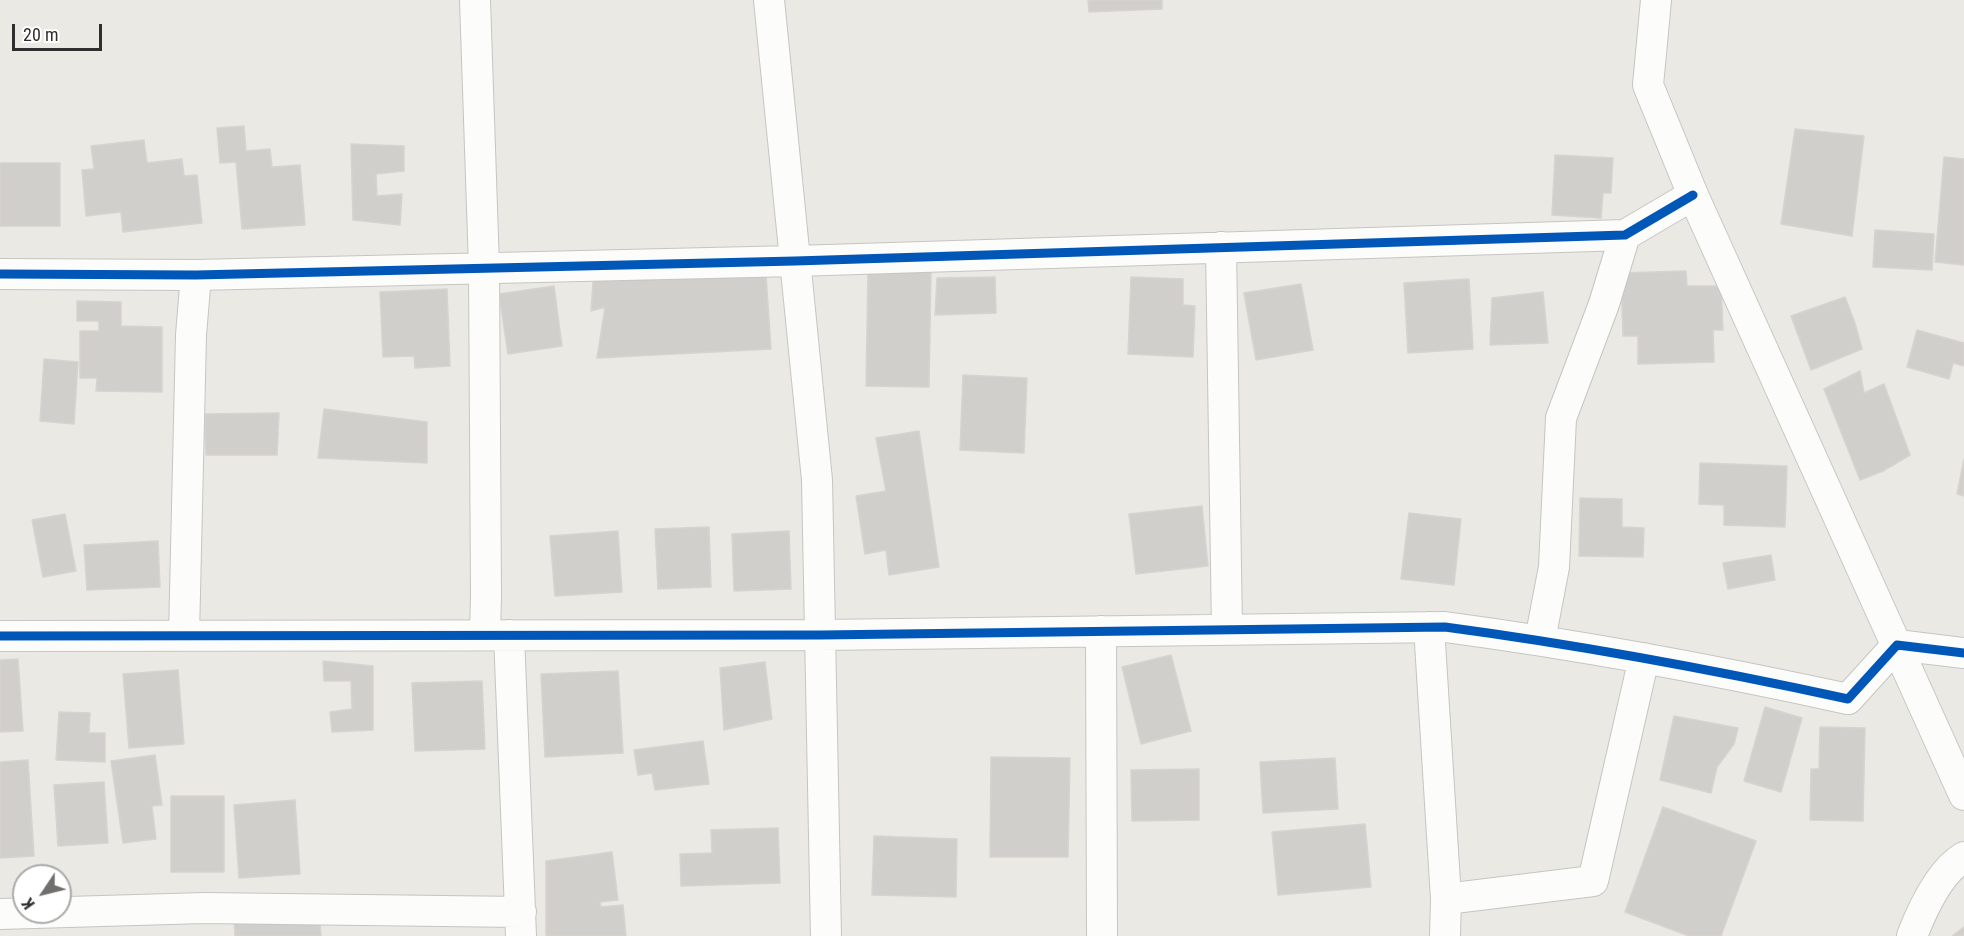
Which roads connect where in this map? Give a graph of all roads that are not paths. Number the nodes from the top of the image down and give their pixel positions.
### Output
1 (475, 0) edge
2 (769, 0) edge
3 (1656, 0) edge
4 (1693, 195) junction
5 (1625, 235) junction
6 (1221, 247) junction
7 (795, 261) junction
8 (484, 267) junction
9 (0, 274) edge
10 (196, 275) junction
11 (1429, 627) junction
12 (1227, 630) junction
13 (1101, 631) junction
14 (497, 635) junction
15 (820, 635) junction
16 (0, 636) edge
17 (184, 636) junction
18 (1540, 640) junction
19 (1897, 645) junction
20 (1964, 653) edge
21 (1644, 658) junction
22 (1964, 795) edge
23 (1964, 857) edge
24 (1446, 899) junction
25 (0, 914) edge
26 (521, 924) edge
27 (826, 936) edge
28 (1102, 936) edge
29 (1445, 936) edge
30 (1912, 936) edge

1 - 8 street
2 - 7 street
3 - 4 street
4 - 5 street
4 - 19 street
5 - 6 street
5 - 18 street
6 - 7 street
6 - 12 street
7 - 8 street
7 - 15 street
8 - 10 street
8 - 14 street
9 - 10 street
10 - 17 street
11 - 12 street
11 - 18 street
11 - 24 street
12 - 13 street
13 - 15 street
13 - 28 street
14 - 15 street
14 - 17 street
14 - 26 street
15 - 27 street
16 - 17 street
18 - 21 street
19 - 20 street
19 - 21 street
19 - 22 street
21 - 24 street
23 - 30 street
24 - 29 street
25 - 26 street

